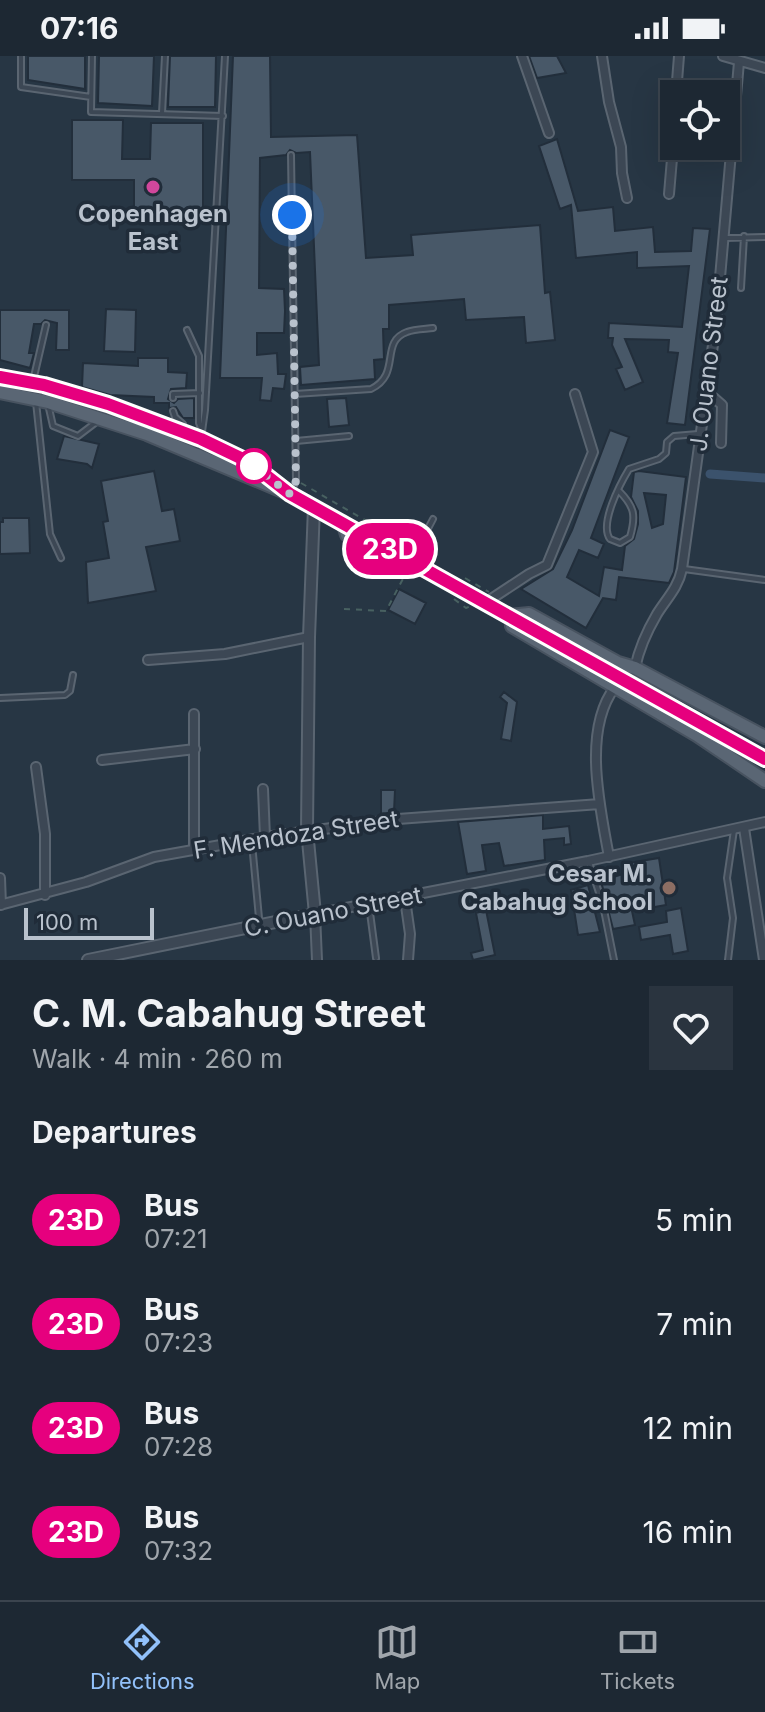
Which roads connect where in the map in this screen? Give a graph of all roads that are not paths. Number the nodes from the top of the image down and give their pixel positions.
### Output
1 (21, 56) edge
2 (92, 56) edge
3 (165, 56) edge
4 (225, 56) edge
5 (522, 56) edge
6 (602, 56) edge
7 (679, 56) edge
8 (723, 56) edge
9 (739, 62) junction
10 (765, 68) edge
11 (677, 80) edge
12 (91, 97) junction
13 (162, 113) junction
14 (223, 116) junction
15 (549, 133) dead end
16 (291, 155) dead end
17 (672, 160) edge
18 (669, 194) dead end
19 (627, 198) dead end
20 (744, 236) junction
21 (765, 237) edge
22 (725, 238) junction
23 (741, 288) dead end
24 (46, 325) dead end
25 (433, 328) dead end
26 (187, 330) dead end
27 (0, 377) edge
28 (33, 383) junction
29 (0, 392) edge
30 (200, 393) junction
31 (295, 394) junction
32 (575, 394) dead end
33 (706, 397) junction
34 (173, 398) dead end
35 (42, 401) junction
36 (173, 411) dead end
37 (101, 418) junction
38 (180, 431) junction
39 (202, 434) junction
40 (700, 434) junction
41 (349, 436) dead end
42 (296, 441) junction
43 (721, 443) dead end
44 (194, 453) junction
45 (619, 491) junction
46 (290, 494) junction
47 (314, 507) junction
48 (433, 519) dead end
49 (343, 522) junction
50 (61, 558) dead end
51 (411, 561) junction
52 (682, 569) junction
53 (765, 580) edge
54 (486, 602) junction
55 (509, 616) junction
56 (309, 637) junction
57 (148, 660) dead end
58 (635, 668) junction
59 (73, 675) dead end
60 (615, 687) junction
61 (0, 698) edge
62 (194, 714) dead end
63 (765, 737) edge
64 (195, 749) junction
65 (765, 759) edge
66 (102, 760) dead end
67 (36, 767) dead end
68 (765, 781) edge
69 (263, 789) dead end
70 (600, 804) junction
71 (765, 822) edge
72 (744, 828) junction
73 (307, 830) junction
74 (734, 830) junction
75 (265, 837) junction
76 (194, 850) junction
77 (253, 854) dead end
78 (609, 857) junction
79 (588, 861) junction
80 (0, 878) edge
81 (45, 895) junction
82 (405, 899) junction
83 (1, 905) edge
84 (369, 905) junction
85 (315, 914) junction
86 (260, 923) junction
87 (127, 956) edge
88 (104, 958) edge
89 (376, 958) edge
90 (88, 960) edge
91 (317, 960) edge
92 (408, 960) edge
93 (614, 960) edge
94 (728, 960) edge
95 (764, 960) edge

1 - 12 lane
2 - 12 lane
3 - 13 lane
4 - 14 lane
5 - 15 street
6 - 19 street
7 - 11 street
8 - 9 street
9 - 10 street
9 - 22 street, J. Ouano Street
12 - 13 lane
13 - 14 lane
14 - 39 lane
16 - 31 lane
17 - 18 street
20 - 21 lane
20 - 22 lane
20 - 23 lane
22 - 33 street, J. Ouano Street
24 - 28 lane
25 - 31 lane
26 - 30 lane
27 - 28 main road
28 - 38 main road
29 - 35 main road
30 - 34 lane
30 - 39 lane
31 - 42 lane
32 - 54 street
33 - 40 street, J. Ouano Street
33 - 43 street
35 - 37 main road
35 - 37 lane
35 - 50 lane
36 - 38 lane
37 - 44 main road
38 - 39 main road
39 - 44 lane
39 - 46 main road
40 - 45 lane
40 - 52 street, J. Ouano Street
41 - 42 lane
42 - 46 lane
44 - 46 main road
45 - 45 lane
46 - 47 main road
47 - 49 main road
47 - 56 street
48 - 51 lane
49 - 51 main road
49 - 54 main road
51 - 54 main road
52 - 53 lane
52 - 58 street, J. Ouano Street
54 - 55 main road
54 - 60 main road
55 - 58 main road
55 - 65 main road
56 - 57 street
56 - 73 street
58 - 63 main road
59 - 61 lane
60 - 68 main road
60 - 70 street
62 - 64 street
64 - 66 street
64 - 76 street
67 - 81 street
69 - 75 street
70 - 73 street, F. Mendoza Street
70 - 78 street
71 - 72 street, C. Ouano Street
72 - 74 street, C. Ouano Street
72 - 95 street
73 - 75 street, F. Mendoza Street
73 - 85 street
74 - 78 street, C. Ouano Street
74 - 94 lane
75 - 76 street, F. Mendoza Street
76 - 81 street, F. Mendoza Street
77 - 86 lane
78 - 79 street, C. Ouano Street
79 - 82 street, C. Ouano Street
79 - 93 lane
80 - 83 street
81 - 83 street, F. Mendoza Street
82 - 84 street, C. Ouano Street
82 - 92 street
84 - 85 street, C. Ouano Street
84 - 89 lane
85 - 86 street, C. Ouano Street
85 - 91 street
86 - 87 street, C. Ouano Street
87 - 88 street, C. Ouano Street
88 - 90 street, C. Ouano Street

